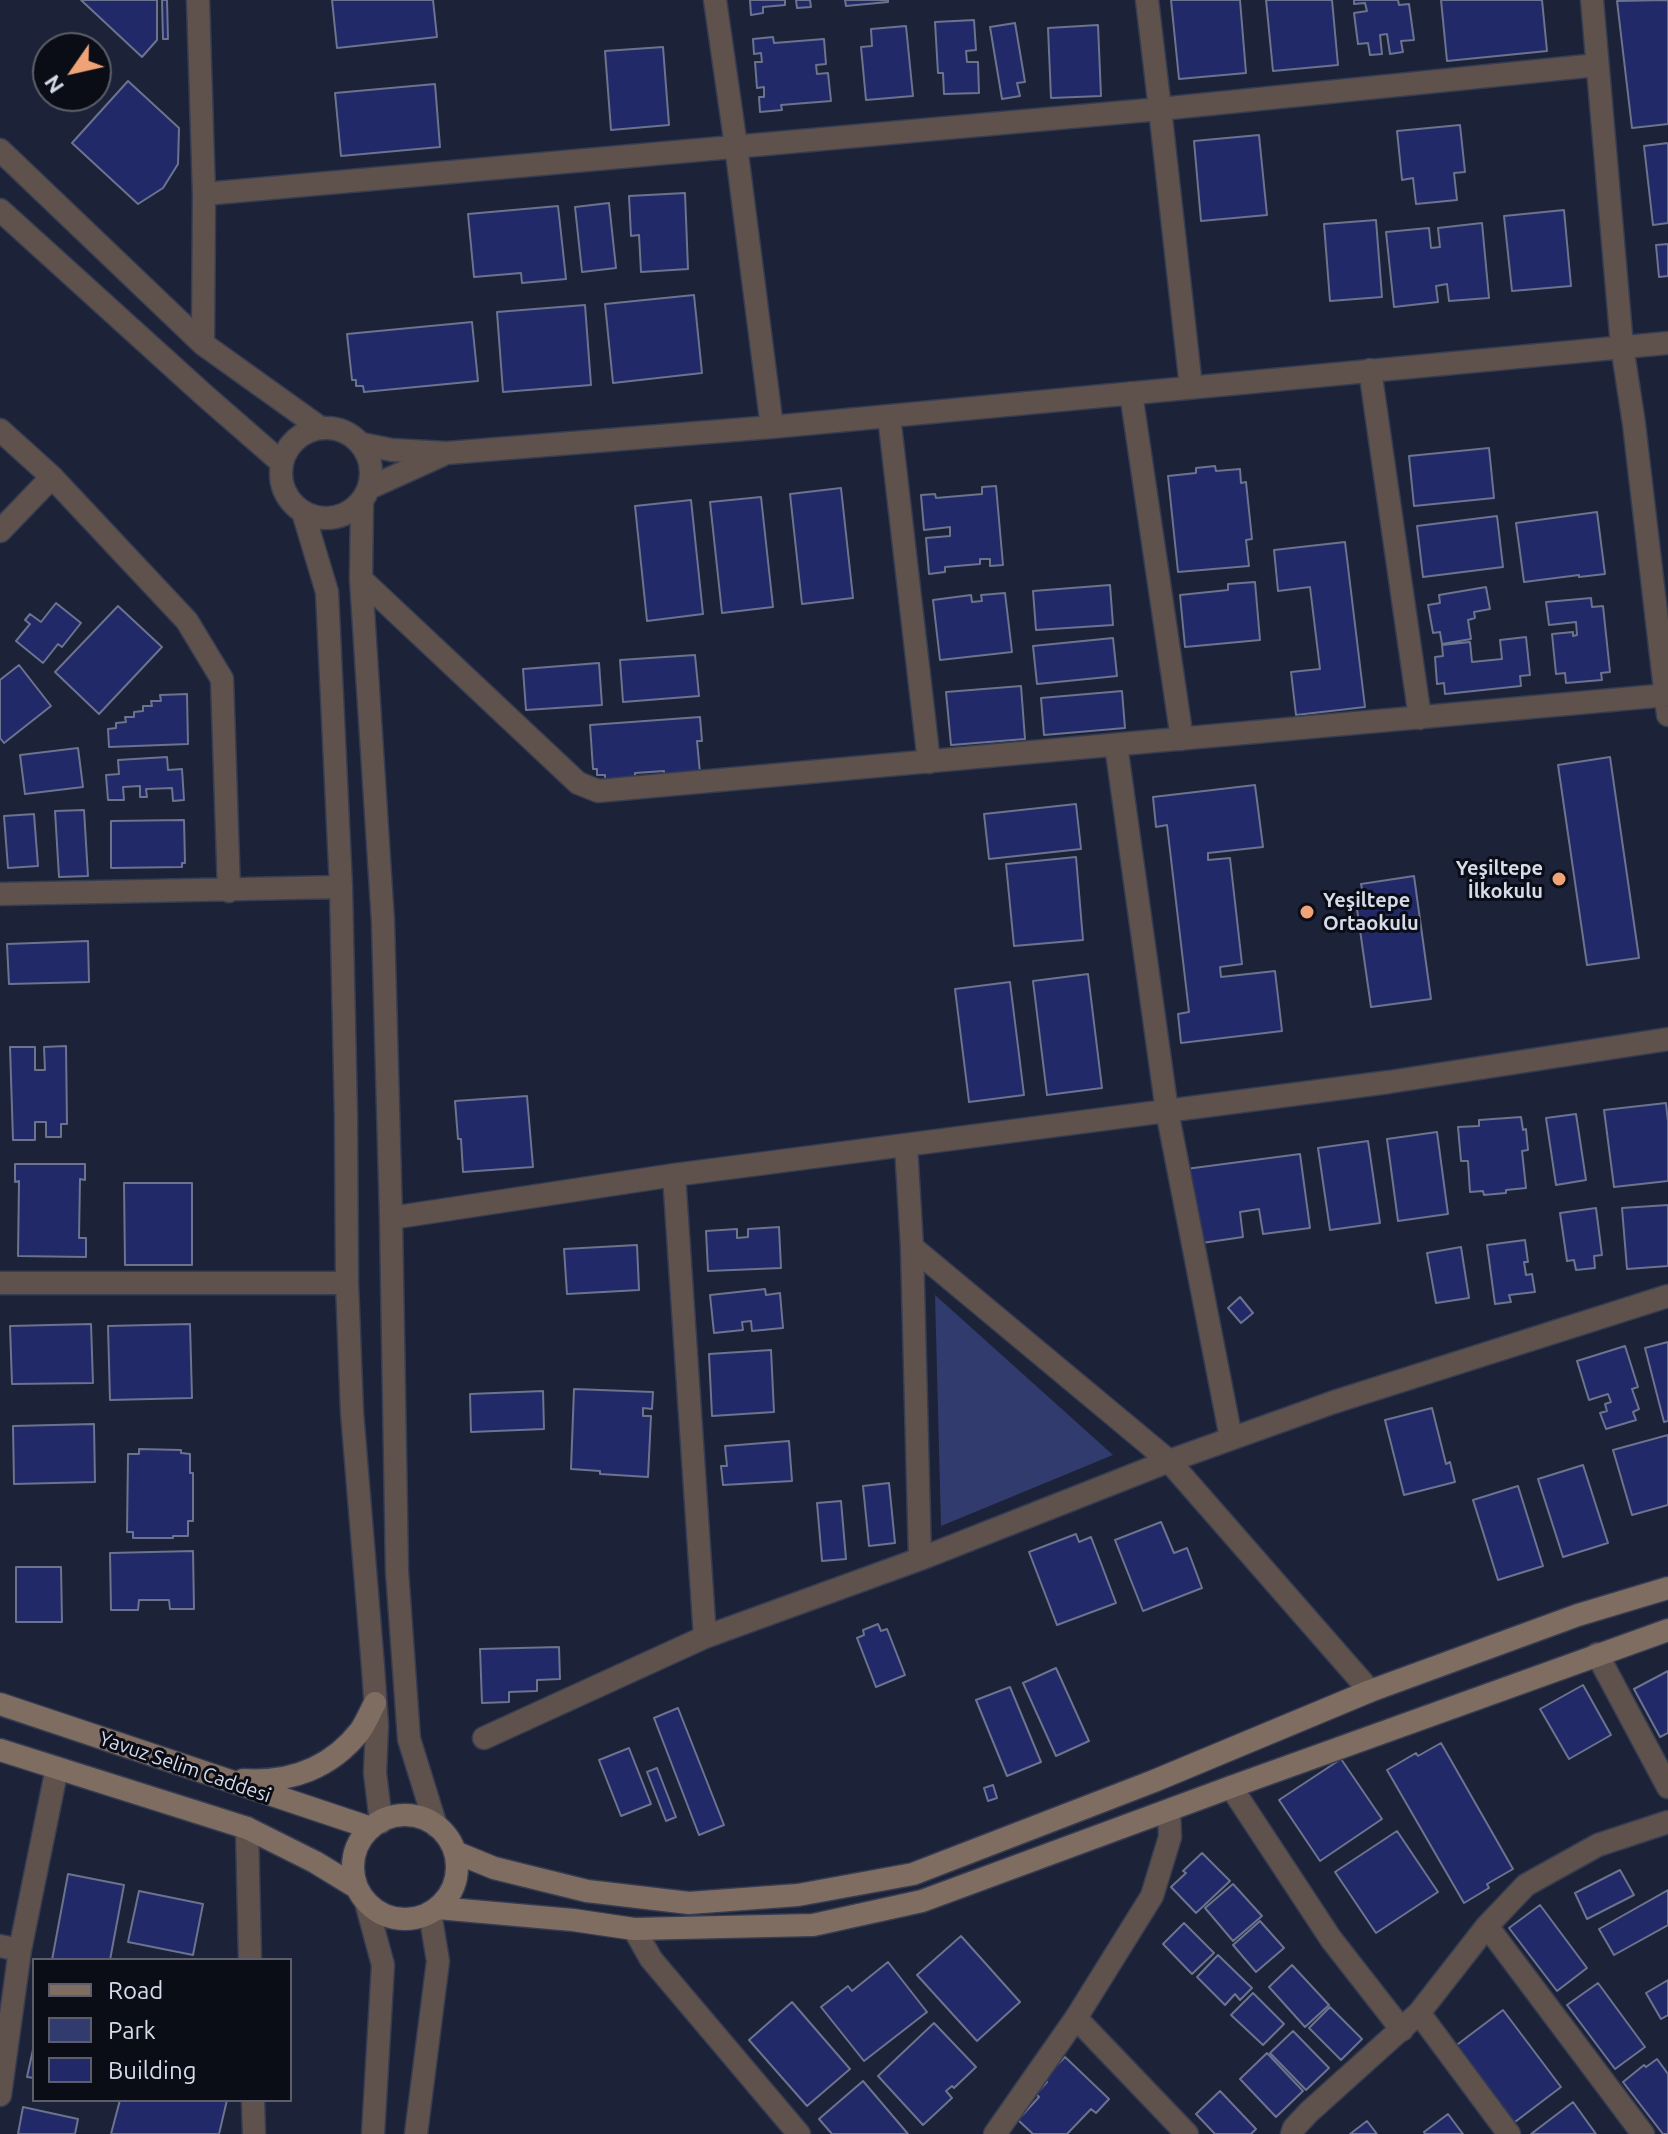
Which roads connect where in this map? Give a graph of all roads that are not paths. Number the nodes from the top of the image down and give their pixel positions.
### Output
1 (198, 0) edge
2 (715, 0) edge
3 (1147, 0) edge
4 (1592, 0) edge
5 (1597, 65) junction
6 (1160, 109) junction
7 (736, 146) junction
8 (0, 150) edge
9 (204, 194) junction
10 (0, 210) edge
11 (1668, 343) edge
12 (203, 344) junction
13 (1622, 346) junction
14 (1370, 370) junction
15 (1191, 387) junction
16 (1131, 393) junction
17 (889, 416) junction
18 (319, 427) junction
19 (772, 427) junction
20 (0, 430) edge
21 (362, 444) junction
22 (447, 453) junction
23 (282, 463) junction
24 (52, 477) junction
25 (366, 495) junction
26 (303, 512) junction
27 (0, 531) edge
28 (361, 579) junction
29 (1667, 701) edge
30 (1420, 718) junction
31 (1182, 739) junction
32 (1116, 745) junction
33 (929, 762) junction
34 (341, 887) junction
35 (229, 891) junction
36 (0, 894) edge
37 (1668, 1039) edge
38 (1167, 1111) junction
39 (906, 1146) junction
40 (674, 1175) junction
41 (391, 1218) junction
42 (912, 1247) junction
43 (0, 1283) edge
44 (347, 1283) junction
45 (1668, 1296) edge
46 (1231, 1438) junction
47 (1169, 1461) junction
48 (920, 1559) junction
49 (1668, 1588) edge
50 (1668, 1630) edge
51 (705, 1637) junction
52 (1597, 1654) junction
53 (1370, 1691) junction
54 (375, 1703) junction
55 (0, 1704) edge
56 (484, 1738) dead end
57 (0, 1750) edge
58 (57, 1768) junction
59 (217, 1778) junction
60 (1231, 1787) junction
61 (1668, 1787) edge
62 (1169, 1811) junction
63 (1668, 1822) edge
64 (376, 1825) junction
65 (436, 1826) junction
66 (247, 1828) junction
67 (455, 1852) junction
68 (361, 1894) junction
69 (434, 1911) junction
70 (1487, 1926) junction
71 (634, 1929) junction
72 (10, 1948) edge
73 (250, 1958) edge
74 (1419, 2013) junction
75 (1076, 2018) junction
76 (1402, 2030) junction
77 (0, 2095) edge
78 (253, 2102) edge
79 (372, 2128) edge
80 (254, 2134) edge
81 (416, 2134) edge
82 (799, 2134) edge
83 (995, 2134) edge
84 (1187, 2134) edge
85 (1292, 2134) edge
86 (1509, 2134) edge
87 (1643, 2134) edge

1 - 9 street
2 - 7 street
3 - 6 street
4 - 5 street
5 - 6 street
5 - 13 street
6 - 7 street
6 - 15 street
7 - 9 street
7 - 19 street
8 - 12 street
9 - 12 street
10 - 23 street
11 - 13 street
12 - 18 street
13 - 14 street
13 - 29 street
14 - 15 street
14 - 30 street
15 - 16 street
16 - 17 street
16 - 31 street
17 - 19 street
17 - 33 street
18 - 21 street
18 - 23 street
19 - 22 street
20 - 24 street
21 - 22 street
21 - 25 street
22 - 25 street
23 - 26 street
24 - 27 street
24 - 35 street
25 - 26 street
25 - 28 street
26 - 34 street
28 - 33 street
28 - 41 street
29 - 30 street
30 - 31 street
31 - 32 street
32 - 33 street
32 - 38 street
34 - 35 street
34 - 44 street
35 - 36 street
37 - 38 street
38 - 39 street
38 - 46 street
39 - 40 street
39 - 42 street
40 - 41 street
40 - 51 street
41 - 65 street
42 - 47 street
42 - 48 street
43 - 44 street
44 - 54 street
45 - 46 street
46 - 47 street
47 - 48 street
47 - 53 street
48 - 51 street
49 - 53 main road
50 - 52 main road
51 - 56 street
52 - 60 main road
52 - 61 street
53 - 67 main road
54 - 59 main road
54 - 64 street
55 - 59 main road, Yavuz Selim Caddesi
57 - 58 main road, Yavuz Selim Caddesi
58 - 66 main road, Yavuz Selim Caddesi
58 - 72 street
59 - 64 main road, Yavuz Selim Caddesi
60 - 62 main road
60 - 76 street
62 - 71 main road
62 - 75 street
63 - 70 street
64 - 65 main road
64 - 68 main road
65 - 67 main road
66 - 68 main road, Yavuz Selim Caddesi
66 - 73 street
67 - 69 main road
68 - 69 main road
68 - 79 street
69 - 71 main road
69 - 81 street
70 - 74 street
70 - 87 street
71 - 82 street
72 - 77 street
74 - 76 street
74 - 86 street
75 - 83 street
75 - 84 street
76 - 85 street
78 - 80 street

